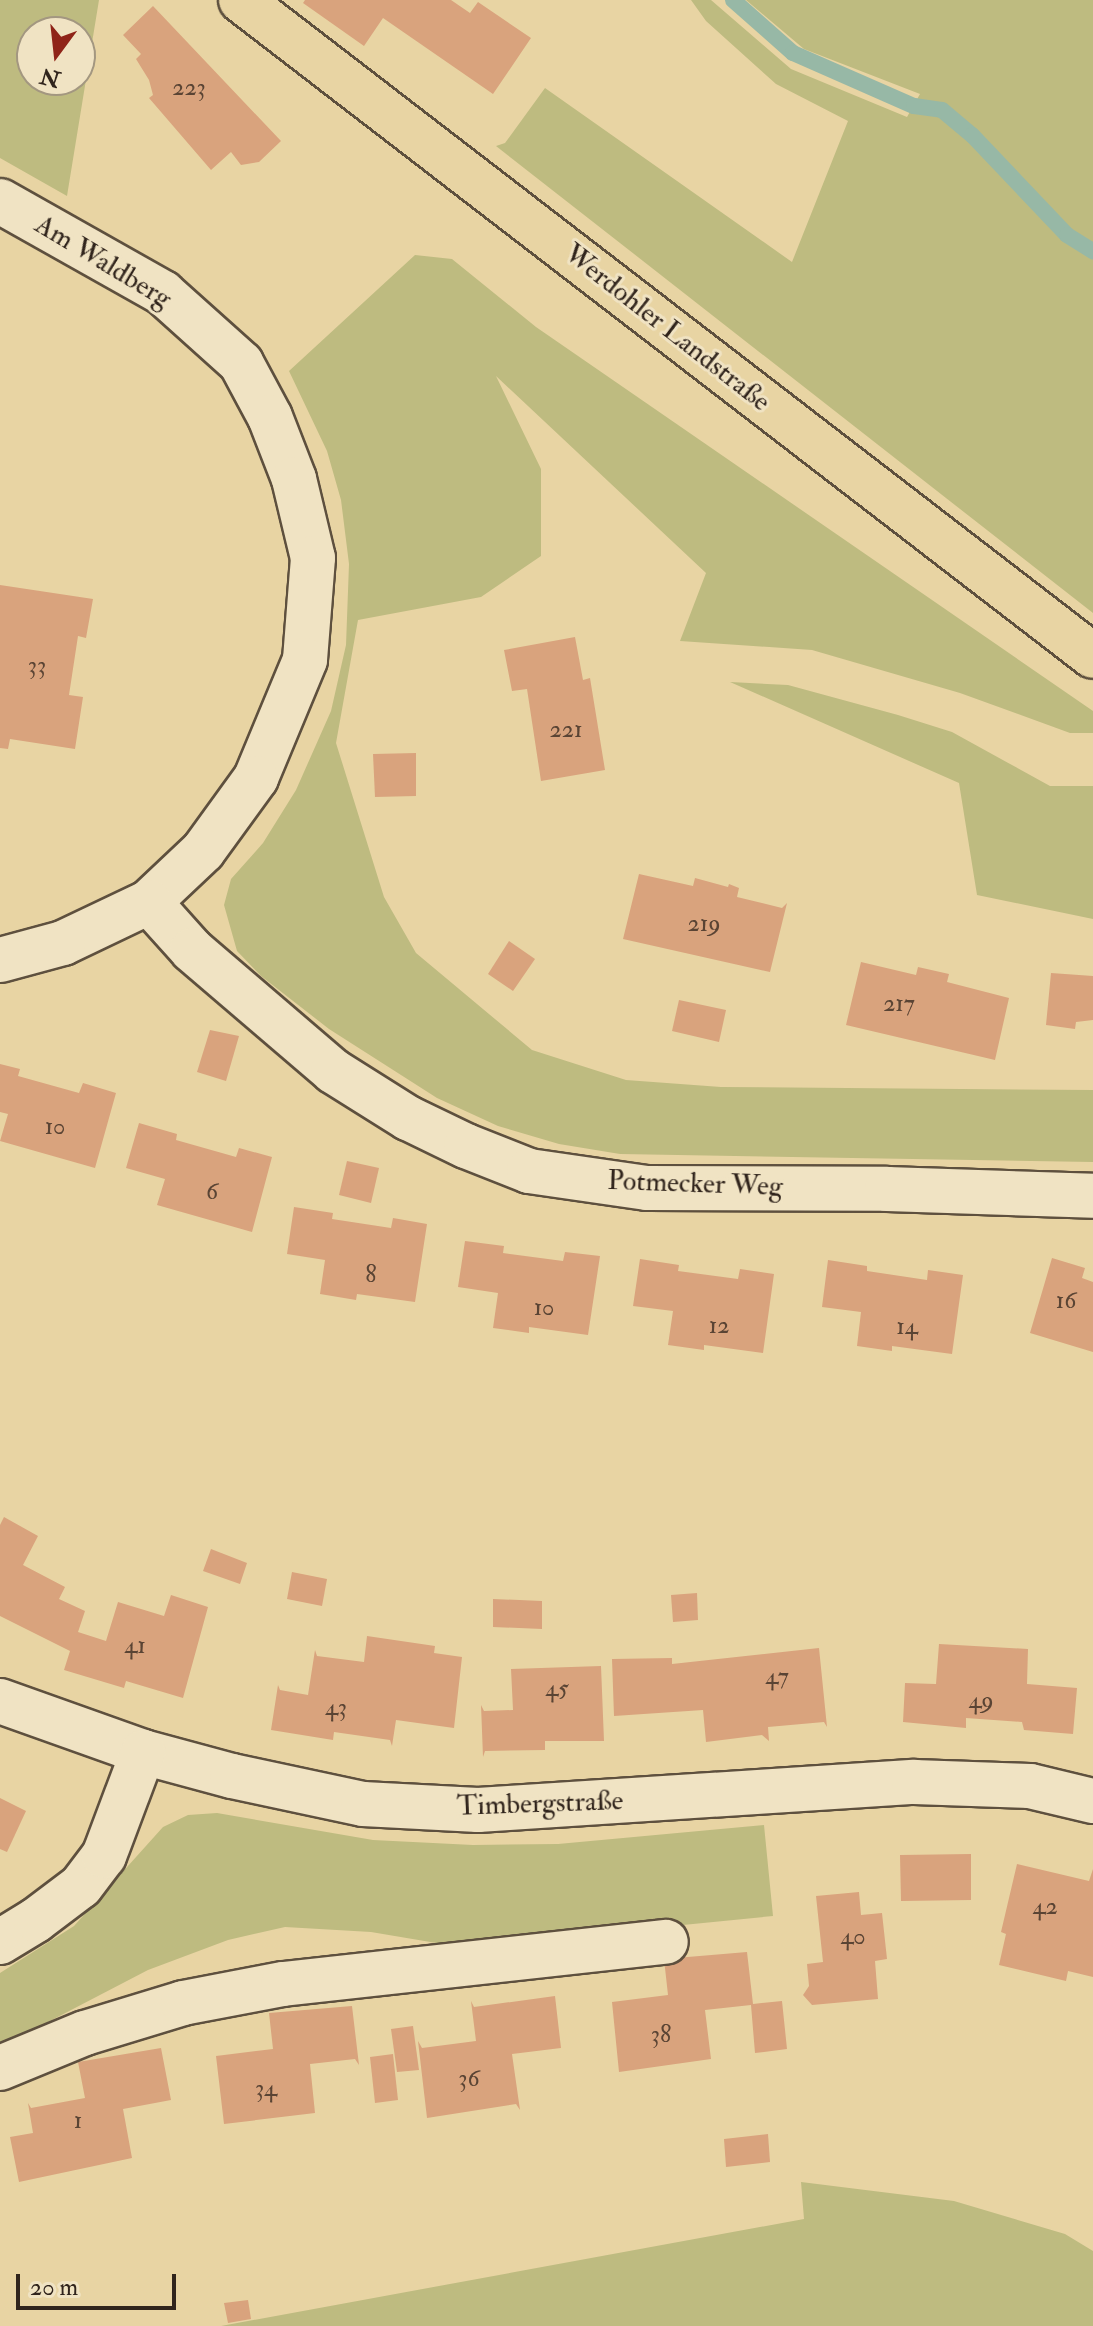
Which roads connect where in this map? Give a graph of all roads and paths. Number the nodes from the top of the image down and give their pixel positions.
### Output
1 (241, 0) edge
2 (0, 201) edge
3 (1093, 656) edge
4 (149, 902) junction
5 (0, 960) edge
6 (1093, 1196) edge
7 (0, 1701) edge
8 (143, 1752) junction
9 (1093, 1801) edge
10 (0, 1942) edge
11 (666, 1942) dead end
12 (0, 2068) edge

1 - 3 main road, Werdohler Landstraße
2 - 4 street, Am Waldberg
4 - 5 street, Am Waldberg
4 - 6 street, Potmecker Weg
7 - 8 street, Timbergstraße
8 - 9 street, Timbergstraße
8 - 10 street
11 - 12 street

